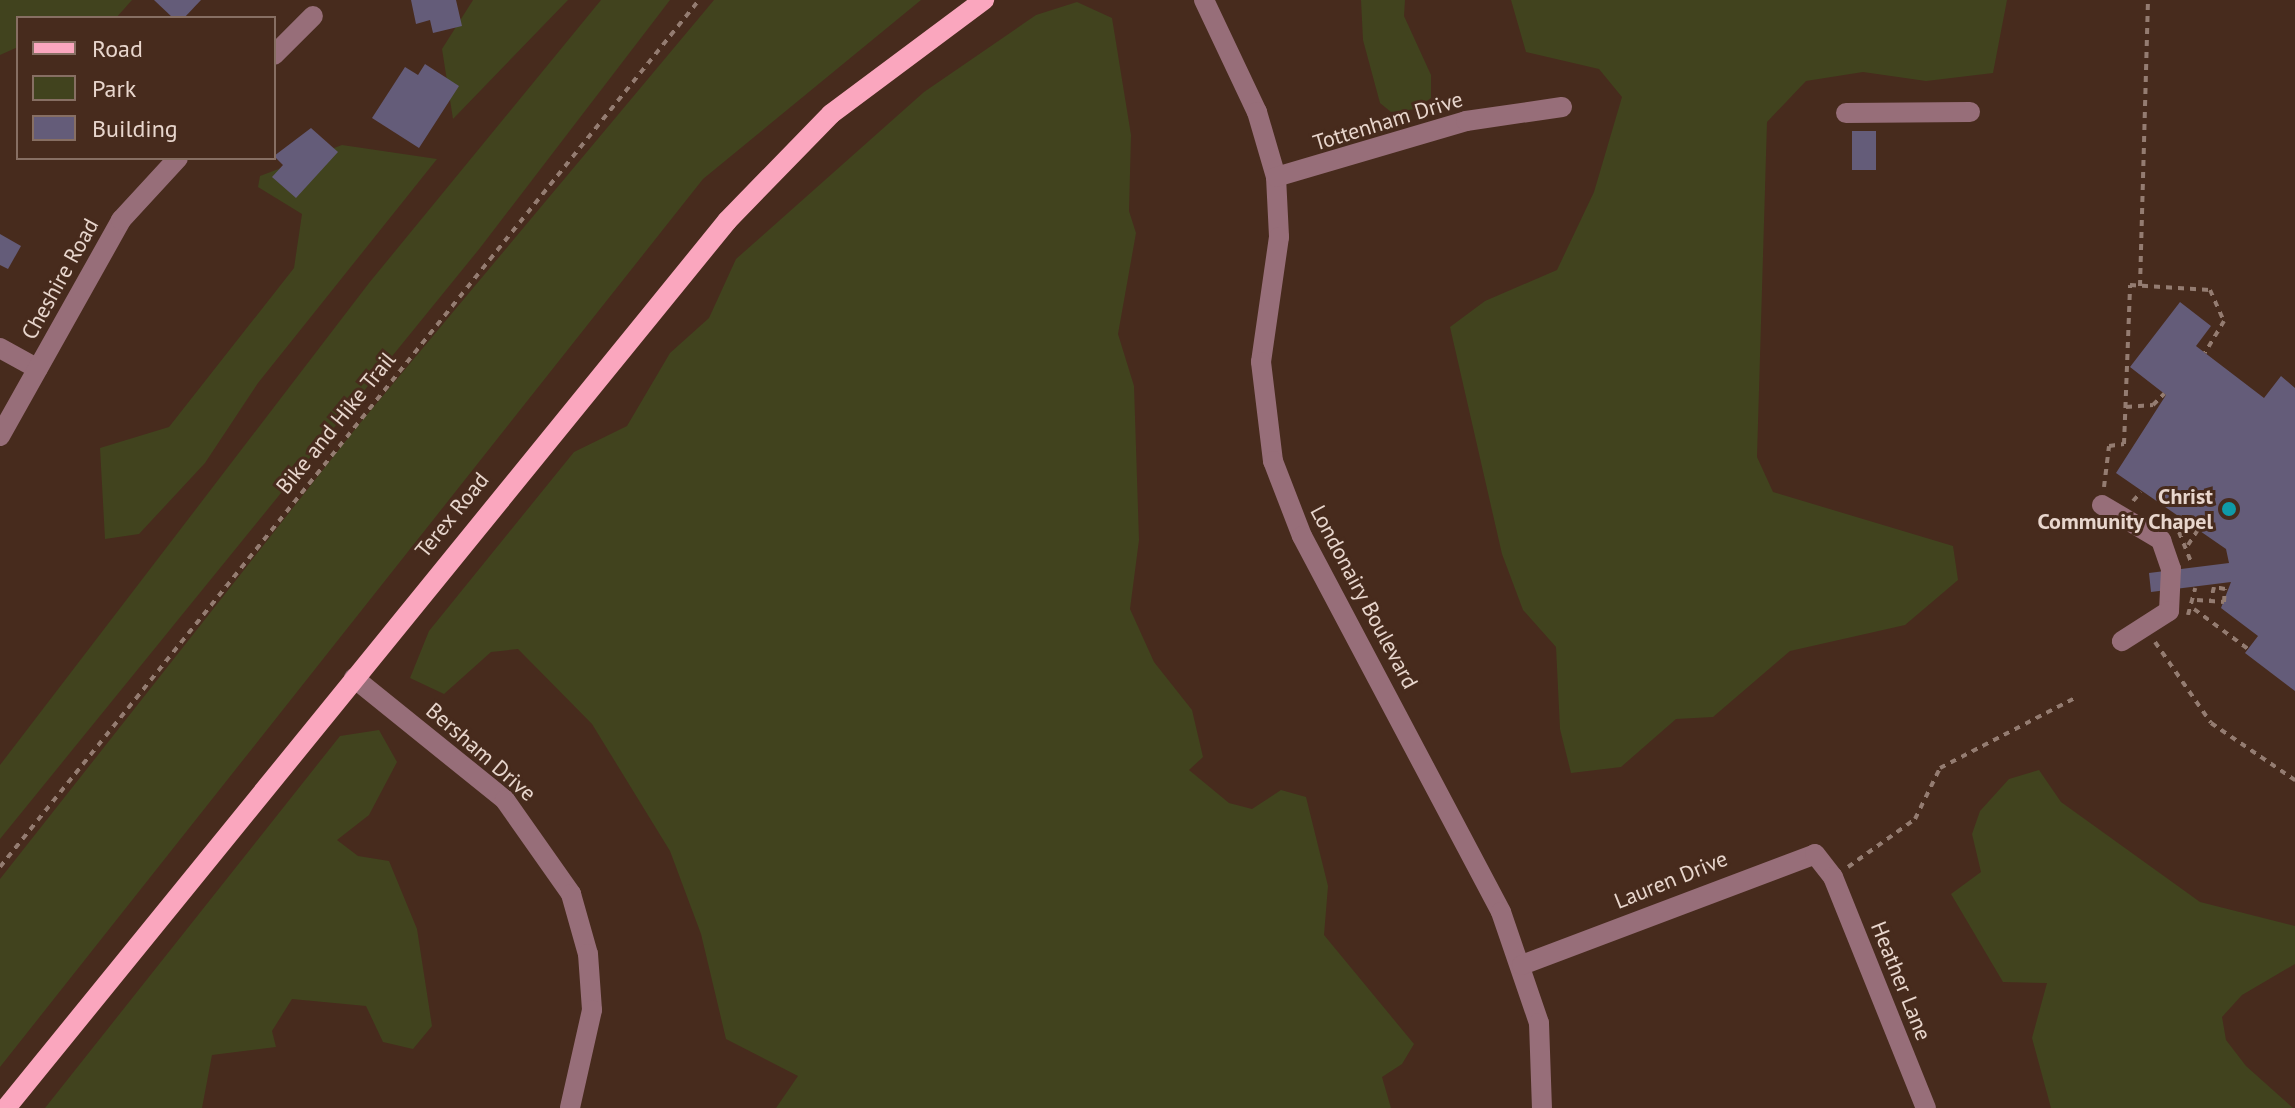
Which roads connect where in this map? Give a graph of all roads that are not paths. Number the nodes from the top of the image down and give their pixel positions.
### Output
1 (984, 0) edge
2 (1204, 0) edge
3 (313, 16) dead end
4 (276, 53) edge
5 (1562, 107) dead end
6 (1970, 112) dead end
7 (1846, 113) dead end
8 (176, 160) edge
9 (1276, 177) junction
10 (0, 348) edge
11 (38, 369) junction
12 (0, 436) edge
13 (2102, 505) dead end
14 (2122, 641) dead end
15 (354, 678) junction
16 (1832, 875) joint
17 (1522, 965) junction
18 (6, 1108) edge
19 (570, 1108) edge
20 (1542, 1108) edge
21 (1926, 1108) edge

1 - 15 main road, Terex Road
2 - 9 street, Londonairy Boulevard
3 - 4 street
5 - 9 street, Tottenham Drive
6 - 7 street
8 - 11 street, Cheshire Road
9 - 17 street, Londonairy Boulevard
10 - 11 street
11 - 12 street, Cheshire Road
13 - 14 street
15 - 18 main road, Terex Road
15 - 19 street, Bersham Drive
16 - 17 street, Lauren Drive
16 - 21 street, Heather Lane
17 - 20 street, Londonairy Boulevard

